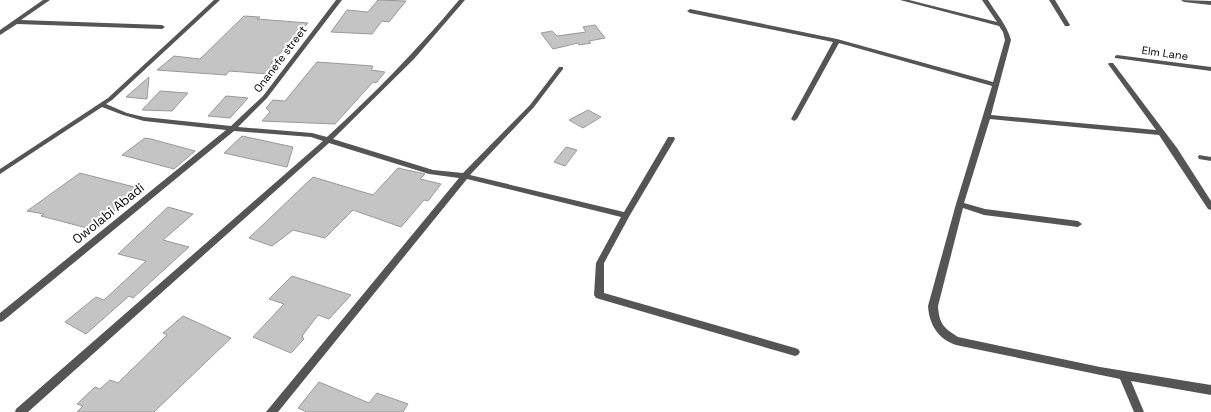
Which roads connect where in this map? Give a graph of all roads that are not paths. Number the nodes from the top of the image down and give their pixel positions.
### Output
1 (47, 0) edge
2 (217, 0) edge
3 (339, 0) edge
4 (462, 0) edge
5 (903, 0) edge
6 (985, 0) edge
7 (1052, 0) edge
8 (1184, 0) edge
9 (1211, 3) edge
10 (690, 11) dead end
11 (16, 22) junction
12 (1002, 25) junction
13 (1067, 25) dead end
14 (162, 27) dead end
15 (0, 33) edge
16 (837, 41) junction
17 (1117, 57) dead end
18 (1111, 64) dead end
19 (561, 68) dead end
20 (1211, 69) edge
21 (995, 85) junction
22 (102, 105) junction
23 (987, 117) junction
24 (794, 119) dead end
25 (233, 128) junction
26 (1162, 133) junction
27 (671, 138) dead end
28 (329, 140) junction
29 (1202, 157) dead end
30 (1211, 159) edge
31 (0, 172) edge
32 (465, 176) junction
33 (960, 204) junction
34 (1211, 207) edge
35 (626, 215) junction
36 (1078, 224) dead end
37 (0, 318) edge
38 (795, 352) dead end
39 (1124, 375) junction
40 (1211, 390) edge
41 (20, 412) edge
42 (271, 412) edge
43 (1138, 412) edge

1 - 11 street
2 - 22 street
3 - 25 street, Onanefe street
4 - 28 street
5 - 12 street
6 - 12 street
7 - 13 street
8 - 9 street
10 - 16 street
11 - 14 street
11 - 15 street
12 - 21 street
16 - 21 street
16 - 24 street
17 - 20 street, Elm Lane
18 - 26 street
19 - 32 street
21 - 23 street
22 - 25 street
22 - 31 street
23 - 26 street
23 - 33 street
25 - 28 street
25 - 37 street, Owolabi Abadi
26 - 34 street
27 - 35 street
28 - 32 street
28 - 41 street
29 - 30 street
32 - 35 street
32 - 42 street
33 - 36 street
33 - 39 street
35 - 38 street
39 - 40 street
39 - 43 street

